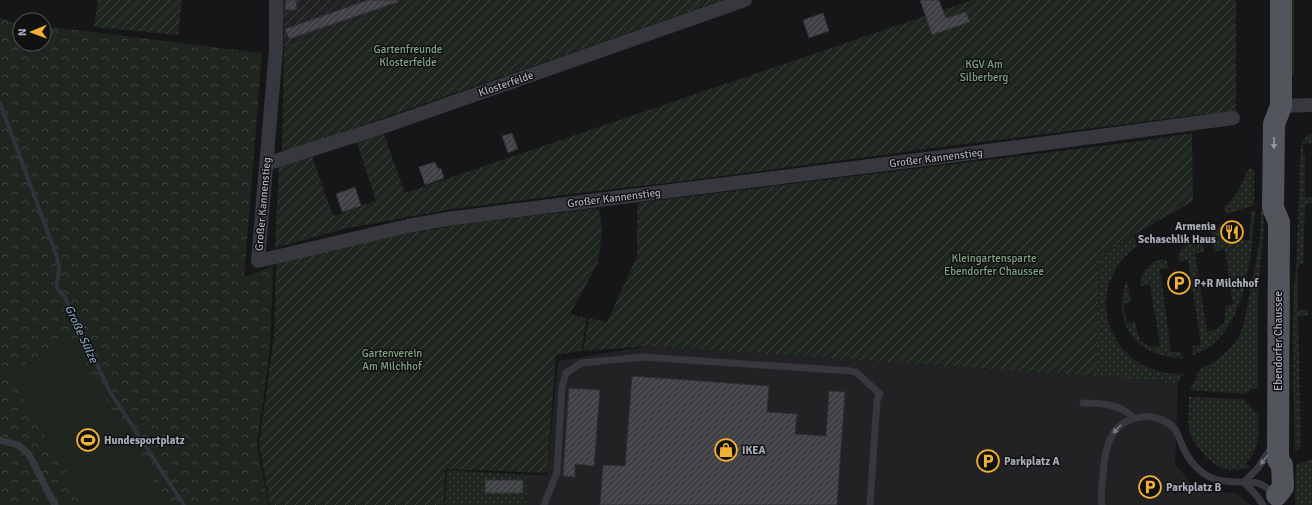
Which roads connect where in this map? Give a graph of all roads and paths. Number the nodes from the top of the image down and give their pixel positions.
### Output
1 (276, 0) edge
2 (745, 0) edge
3 (1281, 0) edge
4 (1312, 105) edge
5 (1281, 106) junction
6 (1233, 118) dead end
7 (266, 164) junction
8 (1083, 403) dead end
9 (1134, 418) junction
10 (1278, 433) junction
11 (0, 440) edge
12 (1244, 482) junction
13 (1101, 502) edge
14 (1272, 502) edge
15 (55, 505) edge
16 (544, 505) edge
17 (870, 505) edge

1 - 7 street, Großer Kannenstieg
2 - 7 street, Klosterfelde
3 - 5 main road, Ebendorfer Chaussee
4 - 5 street
5 - 10 main road, Ebendorfer Chaussee
6 - 7 street, Großer Kannenstieg
8 - 9 lane
9 - 12 lane
9 -> 13 lane
10 -> 12 lane
10 - 14 main road, Ebendorfer Chaussee
11 - 15 lane
12 - 14 lane
12 - 14 lane
16 - 17 lane

